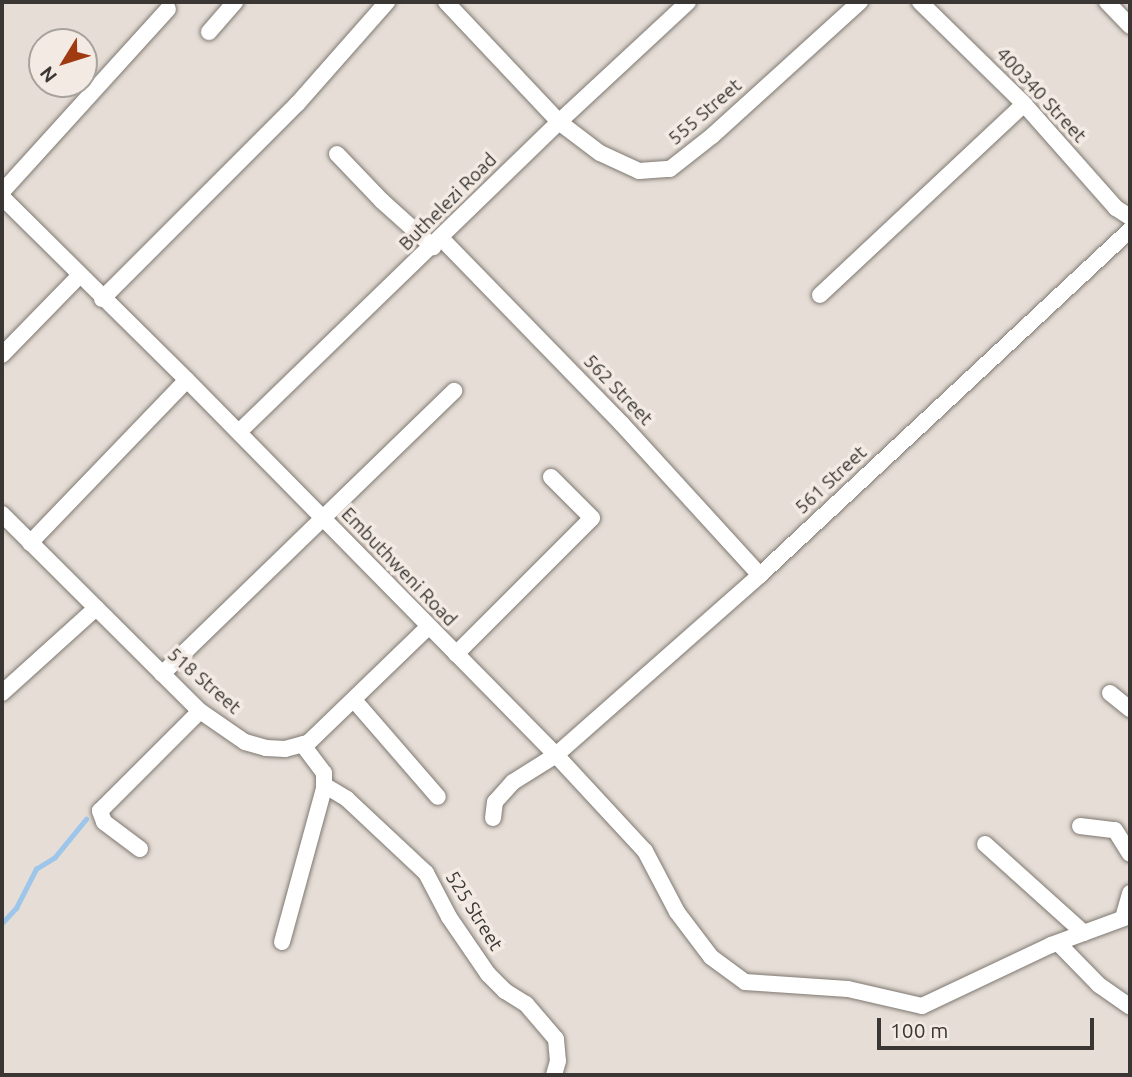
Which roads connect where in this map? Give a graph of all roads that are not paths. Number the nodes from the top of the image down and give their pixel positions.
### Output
1 (235, 2) edge
2 (387, 2) edge
3 (688, 2) edge
4 (860, 2) edge
5 (920, 2) edge
6 (1107, 2) edge
7 (451, 3) edge
8 (168, 9) dead end
9 (1130, 26) edge
10 (209, 32) dead end
11 (1024, 104) junction
12 (559, 122) junction
13 (337, 154) dead end
14 (2, 195) edge
15 (1130, 217) edge
16 (1130, 230) edge
17 (437, 242) junction
18 (79, 276) junction
19 (820, 295) dead end
20 (102, 299) junction
21 (2, 355) edge
22 (187, 380) junction
23 (454, 391) dead end
24 (239, 432) junction
25 (551, 477) dead end
26 (2, 514) edge
27 (323, 518) junction
28 (30, 543) junction
29 (760, 575) junction
30 (96, 608) junction
31 (428, 627) junction
32 (456, 654) junction
33 (162, 674) junction
34 (2, 693) edge
35 (1110, 693) dead end
36 (354, 700) junction
37 (1130, 709) edge
38 (200, 711) junction
39 (302, 744) junction
40 (556, 755) junction
41 (324, 785) junction
42 (438, 797) dead end
43 (493, 818) dead end
44 (1080, 826) dead end
45 (985, 845) dead end
46 (140, 849) dead end
47 (1130, 854) edge
48 (1130, 893) edge
49 (1124, 922) edge
50 (1084, 933) junction
51 (282, 942) dead end
52 (1058, 943) junction
53 (1130, 1007) edge
54 (554, 1075) edge

1 - 10 street
2 - 20 street
3 - 12 street, Buthelezi Road
4 - 12 street, 555 Street
5 - 11 street, 400340 Street
6 - 9 street
7 - 12 street, 555 Street
8 - 14 street
11 - 15 street, 400340 Street
11 - 19 street
12 - 17 street, Buthelezi Road
13 - 17 street, 562 Street
14 - 18 street, Embuthweni Road
16 - 29 street, 561 Street
17 - 24 street, Buthelezi Road
17 - 29 street, 562 Street
18 - 20 street, Embuthweni Road
18 - 21 street
20 - 22 street, Embuthweni Road
22 - 24 street, Embuthweni Road
22 - 28 street
23 - 27 street
24 - 27 street, Embuthweni Road
25 - 32 street
26 - 28 street, 518 Street
27 - 31 street, Embuthweni Road
27 - 33 street
28 - 30 street, 518 Street
29 - 40 street, 561 Street
30 - 33 street, 518 Street
30 - 34 street
31 - 32 street, Embuthweni Road
31 - 36 street
32 - 40 street, Embuthweni Road
33 - 38 street, 518 Street
35 - 37 street
36 - 39 street
36 - 42 street
38 - 39 street, 518 Street
38 - 46 street
39 - 41 street
40 - 43 street
40 - 52 street, Embuthweni Road
41 - 51 street
41 - 54 street, 525 Street
44 - 47 street
45 - 50 street
48 - 49 street
49 - 50 street
50 - 52 street
52 - 53 street

